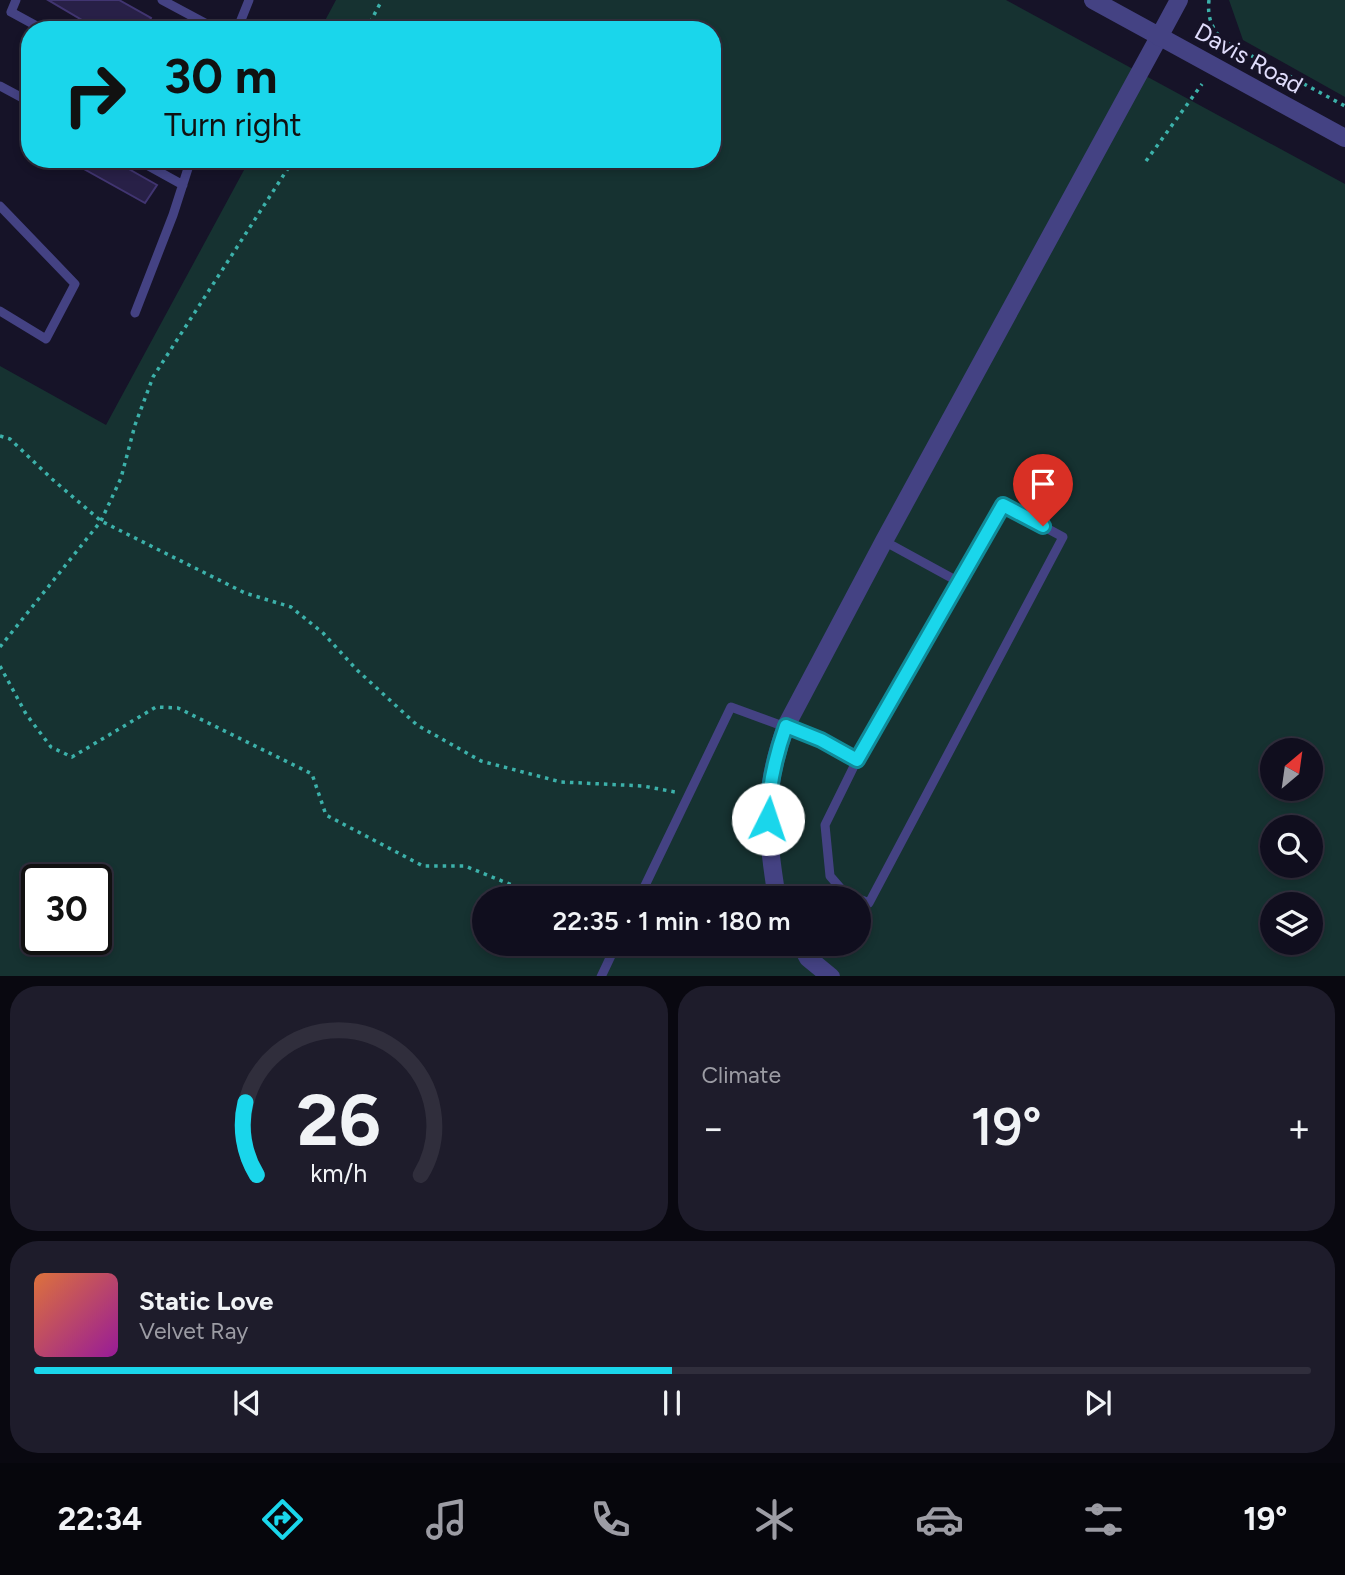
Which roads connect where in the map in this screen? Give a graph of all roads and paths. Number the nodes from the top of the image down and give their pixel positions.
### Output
1 (16, 0) edge
2 (162, 0) edge
3 (249, 0) edge
4 (382, 0) edge
5 (1093, 0) edge
6 (1179, 0) edge
7 (1209, 0) edge
8 (28, 21) edge
9 (201, 21) edge
10 (241, 21) edge
11 (371, 21) edge
12 (1158, 37) junction
13 (1202, 84) dead end
14 (0, 86) edge
15 (21, 97) edge
16 (1345, 106) edge
17 (1345, 138) edge
18 (1146, 161) dead end
19 (152, 168) edge
20 (188, 168) edge
21 (288, 168) edge
22 (183, 185) junction
23 (0, 206) edge
24 (0, 311) edge
25 (135, 313) dead end
26 (0, 436) edge
27 (101, 520) junction
28 (884, 541) junction
29 (959, 582) junction
30 (0, 647) edge
31 (0, 666) edge
32 (786, 726) junction
33 (857, 760) junction
34 (689, 794) junction
35 (514, 886) edge
36 (645, 886) edge
37 (775, 886) edge
38 (839, 886) edge
39 (871, 899) edge
40 (611, 956) edge
41 (807, 956) edge
42 (601, 976) edge
43 (831, 976) edge

1 - 8 lane
2 - 9 lane
3 - 10 lane
4 - 11 path
5 - 12 street, Davis Road
6 - 12 street
7 - 16 path
12 - 17 street, Davis Road
12 - 28 street
13 - 18 path
14 - 15 lane
19 - 22 lane
20 - 22 lane
21 - 27 path
22 - 25 lane
23 - 24 lane
26 - 27 path
27 - 30 path
27 - 34 path
28 - 29 lane
28 - 32 street
29 - 33 lane
29 - 39 lane
31 - 35 path
32 - 33 lane
32 - 34 lane
32 - 37 street
33 - 38 lane
34 - 36 lane
40 - 42 lane
41 - 43 street

